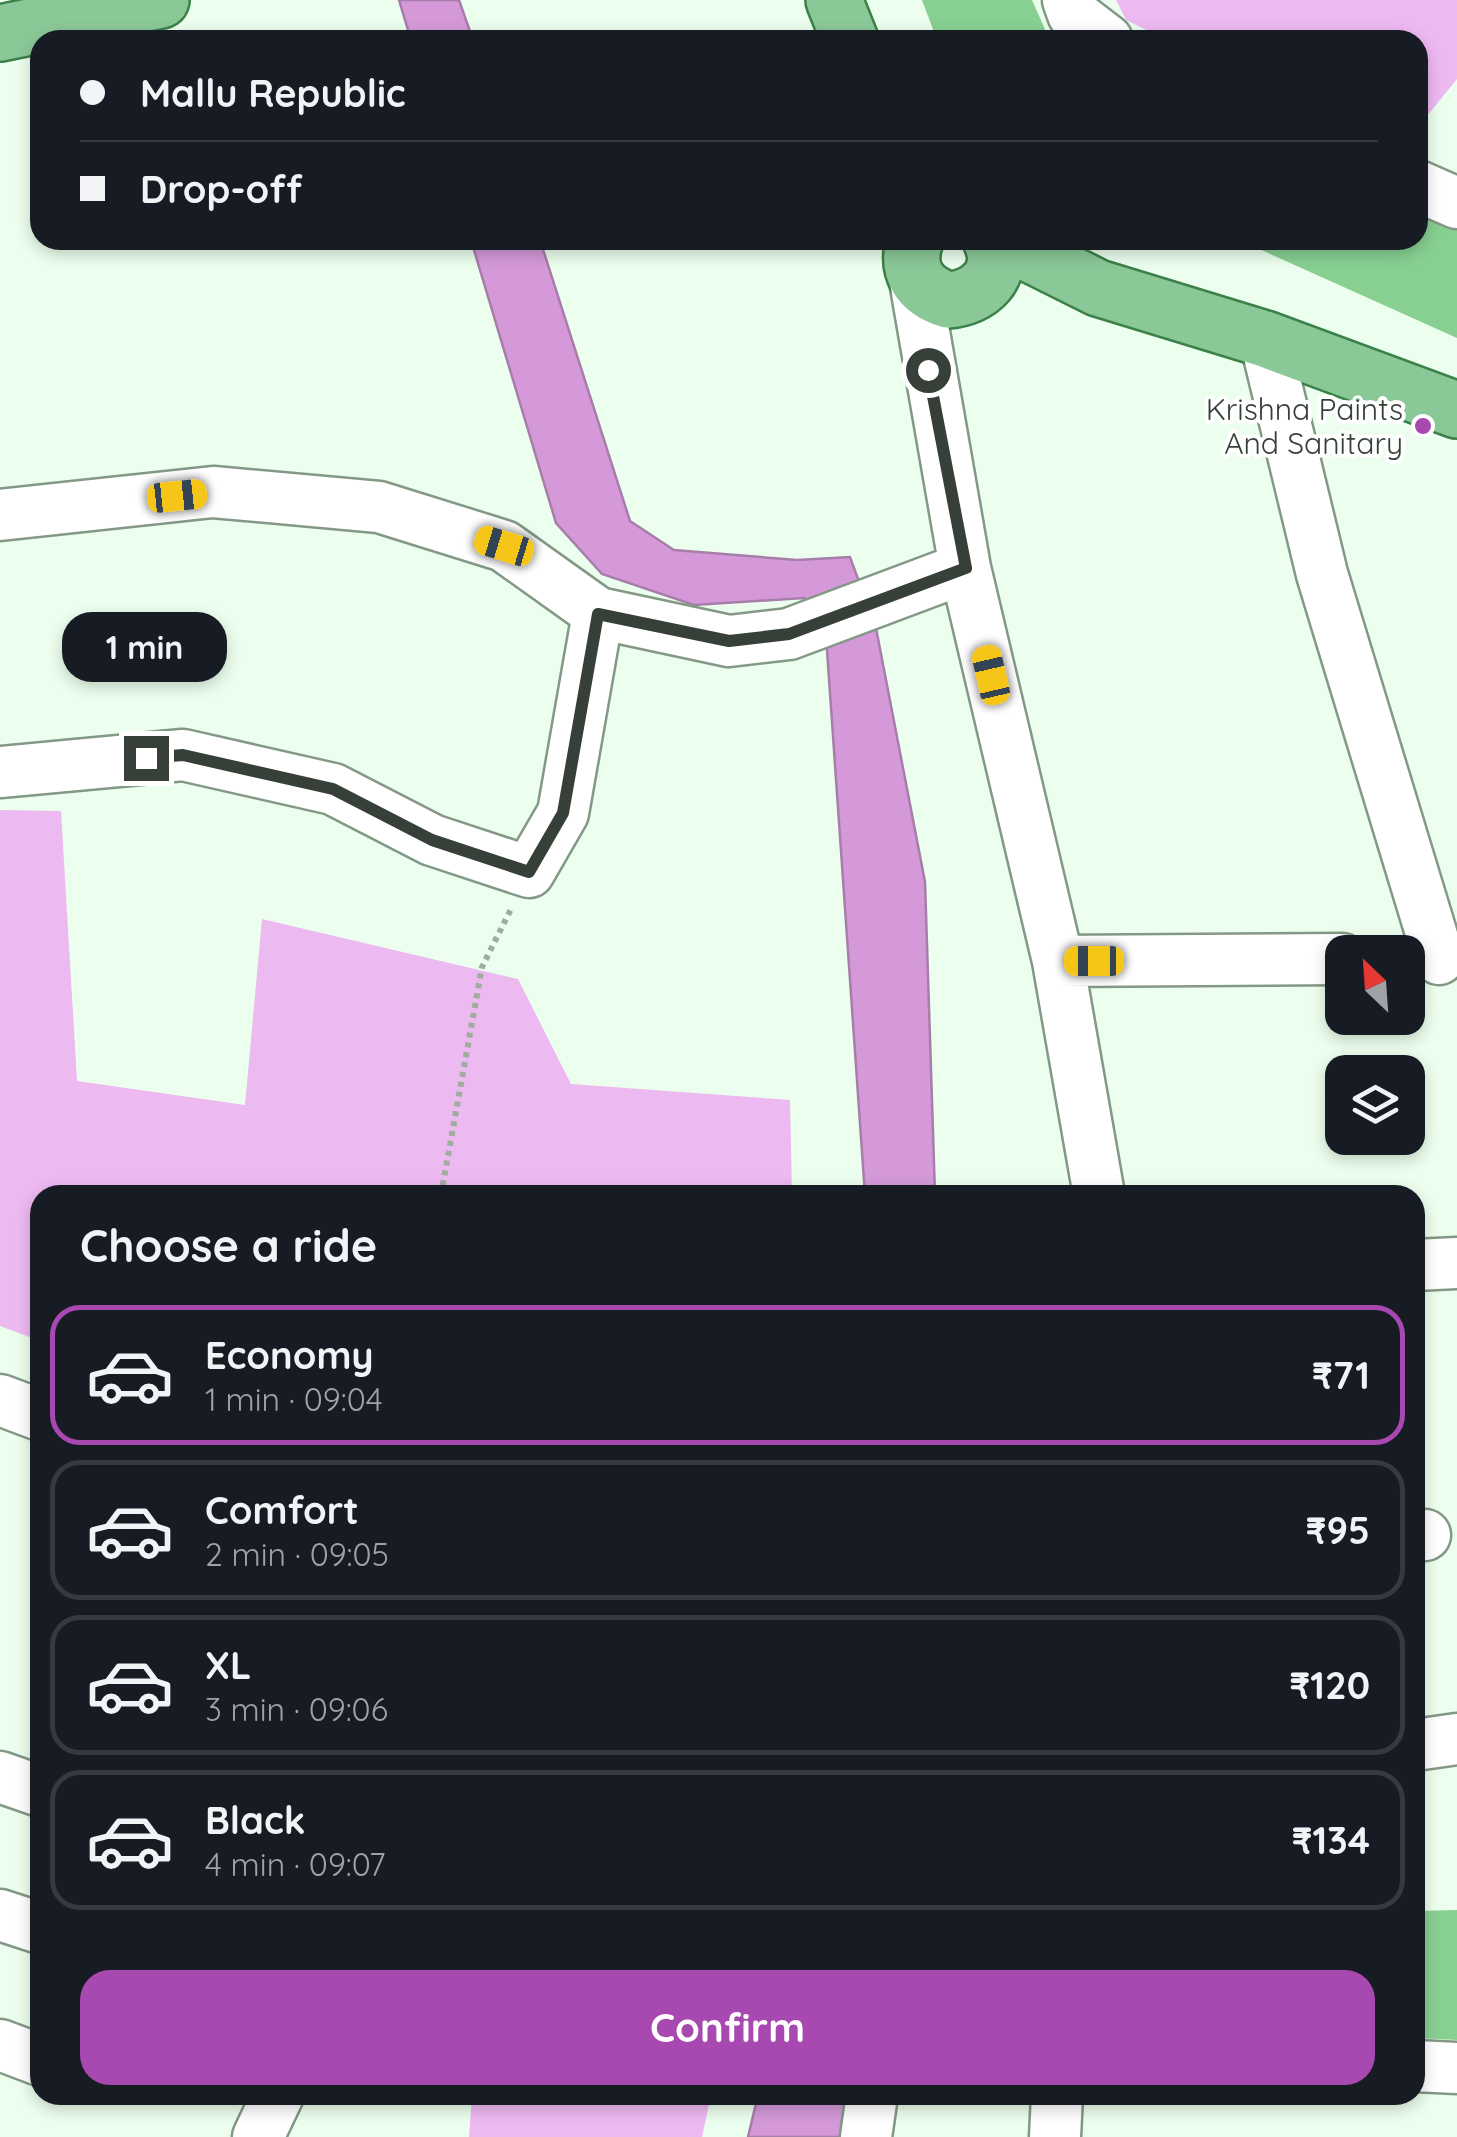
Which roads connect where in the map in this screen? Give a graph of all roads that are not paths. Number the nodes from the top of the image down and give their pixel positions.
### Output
1 (161, 0) edge
2 (834, 0) edge
3 (1068, 0) edge
4 (846, 30) edge
5 (1094, 30) edge
6 (0, 33) edge
7 (1428, 190) edge
8 (1457, 203) edge
9 (912, 250) edge
10 (1022, 250) edge
11 (978, 277) edge
12 (1098, 288) junction
13 (1265, 339) junction
14 (928, 370) junction
15 (1457, 410) edge
16 (0, 515) edge
17 (966, 568) junction
18 (598, 614) junction
19 (0, 772) edge
20 (1434, 958) edge
21 (1325, 959) edge
22 (1058, 961) junction
23 (1097, 1185) edge
24 (1457, 1262) edge
25 (1425, 1264) edge
26 (0, 1400) edge
27 (30, 1410) edge
28 (1457, 1739) edge
29 (1425, 1744) edge
30 (0, 1916) edge
31 (30, 1925) edge
32 (0, 2044) edge
33 (30, 2056) edge
34 (1425, 2066) edge
35 (1457, 2068) edge
36 (273, 2105) edge
37 (871, 2105) edge
38 (1056, 2105) edge
39 (258, 2137) edge
40 (866, 2137) edge
41 (1055, 2137) edge

1 - 6 main road
2 - 4 main road
3 - 5 street
7 - 8 street
9 - 11 main road
9 - 14 street
10 - 12 main road
11 - 12 main road
11 - 14 street
12 - 13 main road
13 - 15 main road
13 - 20 street
14 - 17 street
16 - 18 street
17 - 18 street
17 - 22 street
18 - 19 street
21 - 22 street
22 - 23 street
24 - 25 street
26 - 27 street
28 - 29 street
30 - 31 street
32 - 33 street
34 - 35 street
36 - 39 street
37 - 40 street
38 - 41 street

